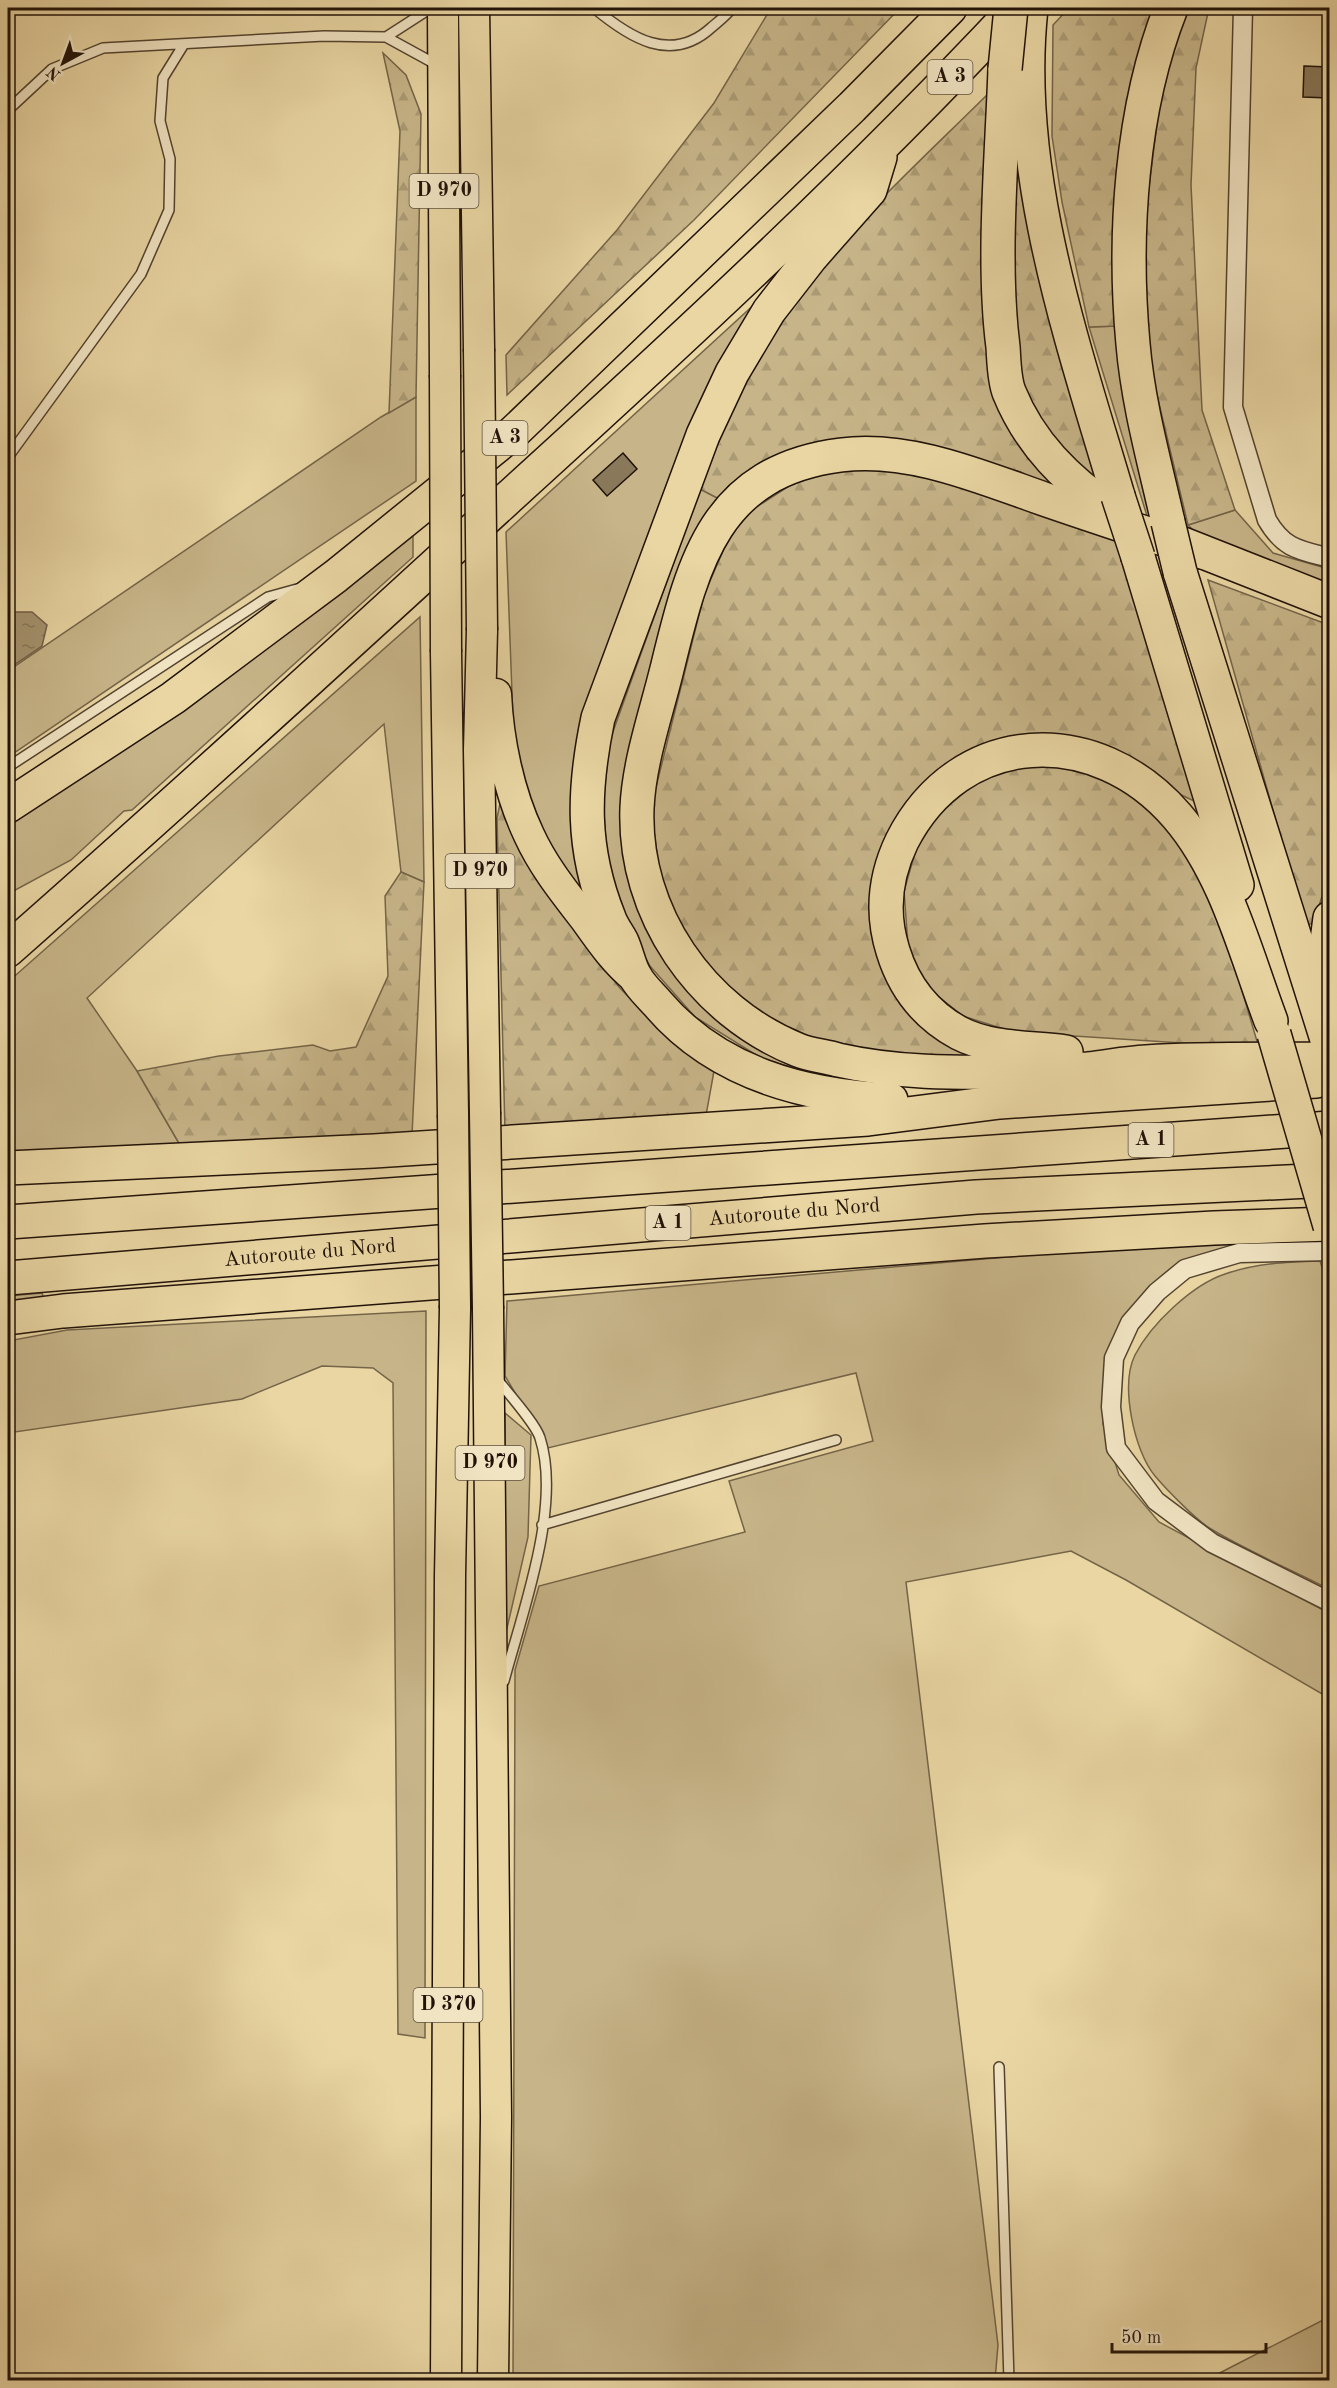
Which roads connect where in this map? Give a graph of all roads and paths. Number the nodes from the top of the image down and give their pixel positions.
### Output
1 (431, 8) edge
2 (443, 8) edge
3 (474, 8) edge
4 (594, 8) edge
5 (732, 8) edge
6 (950, 8) edge
7 (1011, 8) edge
8 (1016, 8) edge
9 (1031, 8) edge
10 (1171, 8) edge
11 (1243, 8) edge
12 (386, 37) junction
13 (184, 44) junction
14 (1015, 60) junction
15 (444, 69) junction
16 (8, 110) edge
17 (883, 146) junction
18 (8, 457) edge
19 (1329, 558) edge
20 (1191, 562) junction
21 (332, 580) junction
22 (1329, 602) edge
23 (482, 630) junction
24 (8, 767) edge
25 (8, 806) edge
26 (1329, 918) edge
27 (8, 950) edge
28 (635, 978) junction
29 (1329, 993) edge
30 (1273, 1028) junction
31 (1326, 1038) edge
32 (1329, 1059) edge
33 (1145, 1062) junction
34 (1329, 1080) edge
35 (1000, 1102) junction
36 (1329, 1128) edge
37 (8, 1168) edge
38 (1329, 1180) edge
39 (8, 1222) edge
40 (1329, 1225) edge
41 (1329, 1251) edge
42 (8, 1278) edge
43 (8, 1318) edge
44 (489, 1367) junction
45 (836, 1440) dead end
46 (542, 1525) junction
47 (1329, 1602) edge
48 (491, 1618) joint
49 (450, 1630) joint
50 (492, 1724) junction
51 (999, 2067) dead end
52 (446, 2380) edge
53 (493, 2380) edge
54 (1009, 2380) edge

1 - 12 lane
2 - 15 main road, D 970
3 - 23 main road, D 970, bridge
4 - 5 lane
6 - 21 highway, A 3
7 - 14 highway, bridge
8 - 17 highway, A 3
9 - 14 highway
10 - 20 highway, bridge
11 - 19 street
12 - 13 lane
12 - 15 lane
13 - 16 lane
13 - 18 lane
14 - 20 highway
14 - 30 highway, bridge
15 - 49 main road, D 970, bridge
17 - 27 highway, A 3
17 - 28 highway
20 - 22 highway
20 - 31 highway
20 - 33 highway
21 - 24 lane
21 - 25 highway, A 3
23 - 28 main road
23 - 44 main road, D 970, bridge
26 - 29 highway
28 - 35 highway
29 - 31 highway
30 - 33 highway
30 - 40 highway, bridge
32 - 33 highway
34 - 35 highway
35 - 37 highway
36 - 39 highway, A 1
38 - 42 highway, Autoroute du Nord / A 1
40 - 43 highway
41 - 47 street
44 - 46 lane
44 - 48 main road, D 970
45 - 46 lane
46 - 50 lane
48 - 50 main road, D 370
49 - 52 main road, D 370
50 - 53 main road, D 370
51 - 54 lane

